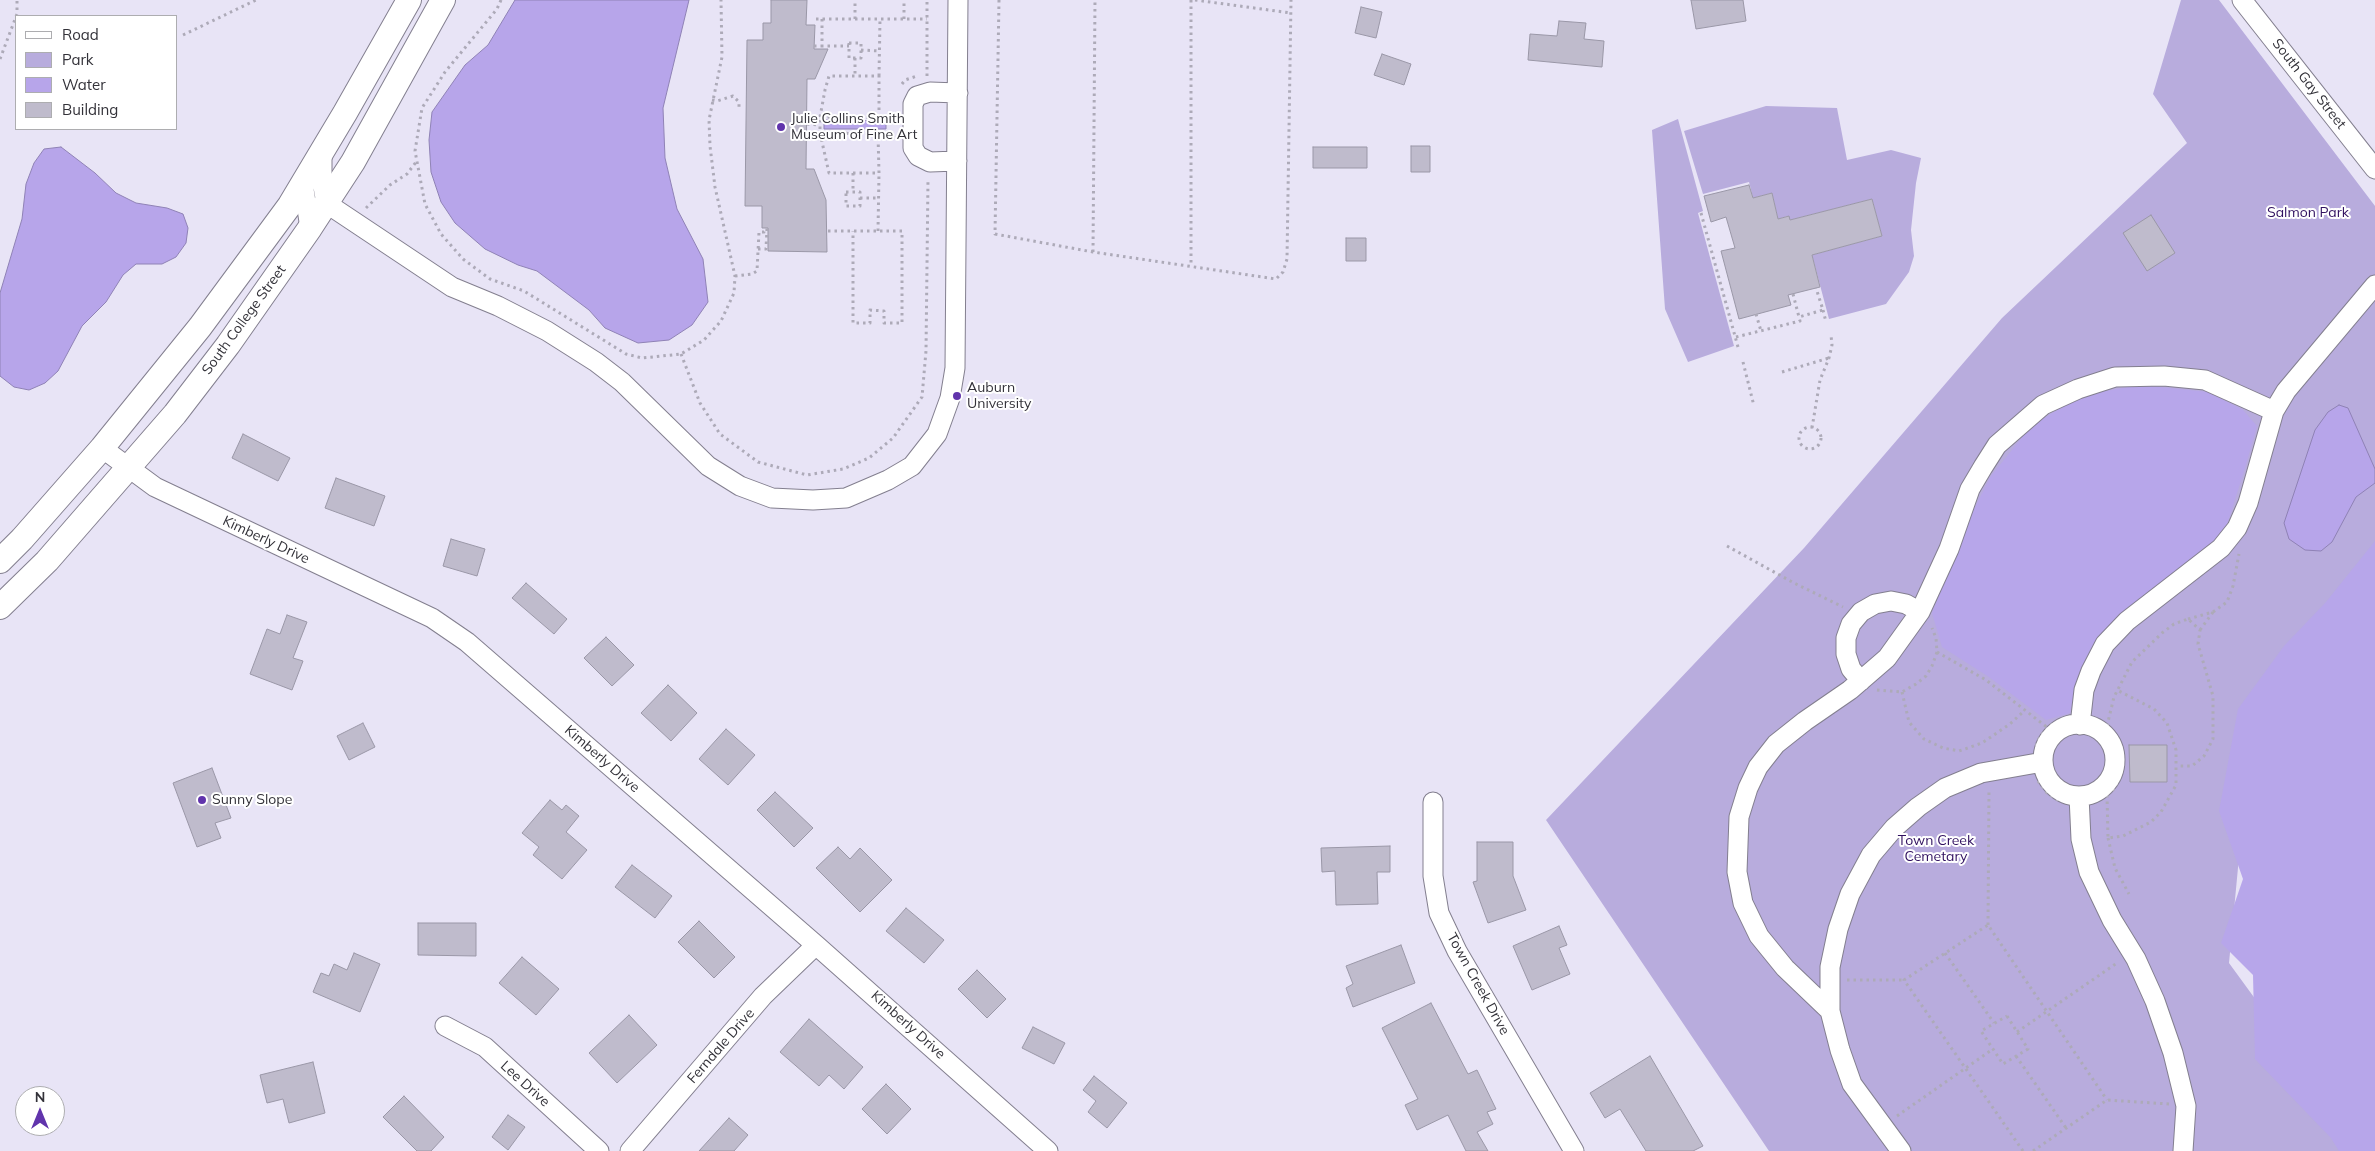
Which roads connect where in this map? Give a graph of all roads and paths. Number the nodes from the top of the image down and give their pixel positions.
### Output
1 (17, 0) edge
2 (256, 0) edge
3 (408, 0) edge
4 (443, 0) edge
5 (501, 0) edge
6 (721, 0) edge
7 (855, 0) edge
8 (904, 0) edge
9 (927, 0) edge
10 (958, 0) edge
11 (999, 0) edge
12 (1095, 0) edge
13 (1191, 0) edge
14 (1195, 0) edge
15 (1291, 0) edge
16 (2242, 0) edge
17 (1291, 13) junction
18 (17, 15) edge
19 (816, 19) dead end
20 (822, 19) junction
21 (855, 19) junction
22 (880, 19) junction
23 (904, 19) junction
24 (927, 19) junction
25 (15, 27) edge
26 (183, 35) dead end
27 (814, 46) dead end
28 (822, 46) junction
29 (848, 46) junction
30 (861, 50) junction
31 (879, 51) junction
32 (855, 58) junction
33 (0, 59) edge
34 (855, 76) junction
35 (879, 76) junction
36 (927, 76) dead end
37 (958, 93) junction
38 (712, 100) junction
39 (739, 110) dead end
40 (820, 117) junction
41 (879, 118) junction
42 (898, 118) dead end
43 (807, 124) dead end
44 (820, 125) junction
45 (820, 134) junction
46 (878, 134) junction
47 (898, 134) dead end
48 (322, 151) junction
49 (416, 161) junction
50 (957, 161) junction
51 (2375, 169) edge
52 (853, 173) junction
53 (879, 173) junction
54 (928, 175) dead end
55 (303, 183) junction
56 (853, 192) junction
57 (860, 198) junction
58 (878, 198) junction
59 (326, 203) junction
60 (1701, 213) dead end
61 (361, 215) dead end
62 (310, 228) junction
63 (828, 230) dead end
64 (853, 230) junction
65 (878, 230) junction
66 (758, 249) junction
67 (1093, 252) junction
68 (1191, 266) junction
69 (735, 276) junction
70 (2375, 285) edge
71 (1816, 288) dead end
72 (1793, 294) dead end
73 (1823, 310) junction
74 (1756, 314) dead end
75 (1799, 316) junction
76 (1826, 322) dead end
77 (1761, 331) junction
78 (1831, 335) dead end
79 (1736, 337) junction
80 (1738, 347) dead end
81 (681, 354) junction
82 (1829, 358) junction
83 (1743, 362) dead end
84 (1782, 372) dead end
85 (1754, 406) dead end
86 (2274, 411) junction
87 (1812, 428) junction
88 (102, 448) junction
89 (129, 468) junction
90 (1727, 546) dead end
91 (0, 561) edge
92 (0, 607) edge
93 (1920, 612) junction
94 (1859, 614) junction
95 (2188, 619) junction
96 (2200, 630) junction
97 (1936, 652) junction
98 (1861, 681) junction
99 (2117, 690) junction
100 (1902, 692) junction
101 (2024, 711) junction
102 (2080, 720) junction
103 (2107, 726) junction
104 (2048, 728) junction
105 (2038, 762) junction
106 (2177, 766) junction
107 (1989, 771) junction
108 (2107, 795) junction
109 (2078, 801) junction
110 (1433, 802) dead end
111 (2108, 838) junction
112 (2129, 894) dead end
113 (1988, 925) junction
114 (816, 945) junction
115 (1945, 953) junction
116 (2132, 953) junction
117 (1829, 980) junction
118 (1904, 980) junction
119 (1830, 1011) junction
120 (2048, 1012) junction
121 (1994, 1024) junction
122 (445, 1026) dead end
123 (2017, 1032) junction
124 (1993, 1049) junction
125 (2016, 1056) junction
126 (1965, 1068) junction
127 (2108, 1100) junction
128 (2186, 1106) junction
129 (1882, 1126) junction
130 (2066, 1128) junction
131 (599, 1151) edge
132 (630, 1151) edge
133 (1048, 1151) edge
134 (1574, 1151) edge
135 (1901, 1151) edge
136 (2022, 1151) edge
137 (2032, 1151) edge
138 (2183, 1151) edge

1 - 18 path
2 - 26 path
3 - 48 main road
4 - 59 main road, South College Street
5 - 49 path
6 - 38 path
7 - 21 path
8 - 23 path
9 - 24 path
10 - 37 street
11 - 67 path
12 - 67 path
13 - 68 path
14 - 17 path
15 - 17 path
16 - 51 street, South Gay Street
17 - 68 path
19 - 20 path
20 - 21 path
20 - 28 path
21 - 22 path
22 - 23 path
22 - 31 path
23 - 24 path
24 - 36 path
25 - 33 path
27 - 28 path
28 - 29 path
29 - 30 path
29 - 32 path
30 - 31 path
30 - 32 path
31 - 35 path
32 - 34 path
34 - 35 path
34 - 40 path
35 - 41 path
37 - 50 street
37 - 50 street
38 - 39 path
38 - 69 path
40 - 41 path
40 - 44 path
41 - 42 path
43 - 44 path
44 - 45 path
45 - 46 path
45 - 52 path
46 - 47 path
46 - 53 path
48 - 55 main road
48 - 59 street
49 - 61 path
49 - 81 path
50 - 59 street
52 - 53 path
52 - 56 path
53 - 58 path
54 - 81 path
55 - 62 street
55 - 88 main road
56 - 57 path
56 - 57 path
57 - 58 path
58 - 65 path
59 - 62 main road, South College Street
60 - 79 path
62 - 89 main road, South College Street
63 - 64 path
64 - 65 path
64 - 65 path
66 - 66 path
66 - 69 path
67 - 68 path
69 - 81 path
70 - 86 street
71 - 73 path
72 - 75 path
73 - 75 path
73 - 76 path
74 - 77 path
75 - 77 path
77 - 79 path
78 - 82 path
79 - 80 path
82 - 84 path
82 - 87 path
83 - 85 path
86 - 93 street
86 - 102 street
87 - 87 path
88 - 89 street, Kimberly Drive
88 - 91 main road
89 - 92 main road, South College Street
89 - 114 street, Kimberly Drive
90 - 94 path
93 - 94 street
93 - 97 path
93 - 98 street
94 - 98 street
95 - 96 path
95 - 96 path
95 - 99 path
96 - 106 path
97 - 100 path
97 - 101 path
98 - 100 path
98 - 119 street
99 - 103 path
99 - 106 path
100 - 101 path
101 - 104 path
102 - 103 path
102 - 104 path
102 - 105 street
102 - 109 street
103 - 108 path
104 - 105 path
105 - 107 street
105 - 109 street
105 - 109 path
106 - 111 path
107 - 113 path
107 - 117 street
108 - 109 path
108 - 111 path
109 - 116 street
110 - 134 street, Town Creek Drive
111 - 112 path
113 - 115 path
113 - 120 path
114 - 132 street, Ferndale Drive
114 - 133 street, Kimberly Drive
115 - 118 path
115 - 121 path
116 - 120 path
116 - 128 street
117 - 118 path
117 - 119 street
118 - 126 path
119 - 129 street
120 - 123 path
120 - 127 path
121 - 123 path
121 - 124 path
122 - 131 street, Lee Drive
123 - 125 path
124 - 125 path
124 - 126 path
125 - 130 path
126 - 129 path
126 - 136 path
127 - 128 path
127 - 130 path
128 - 138 street
129 - 135 street
130 - 137 path

